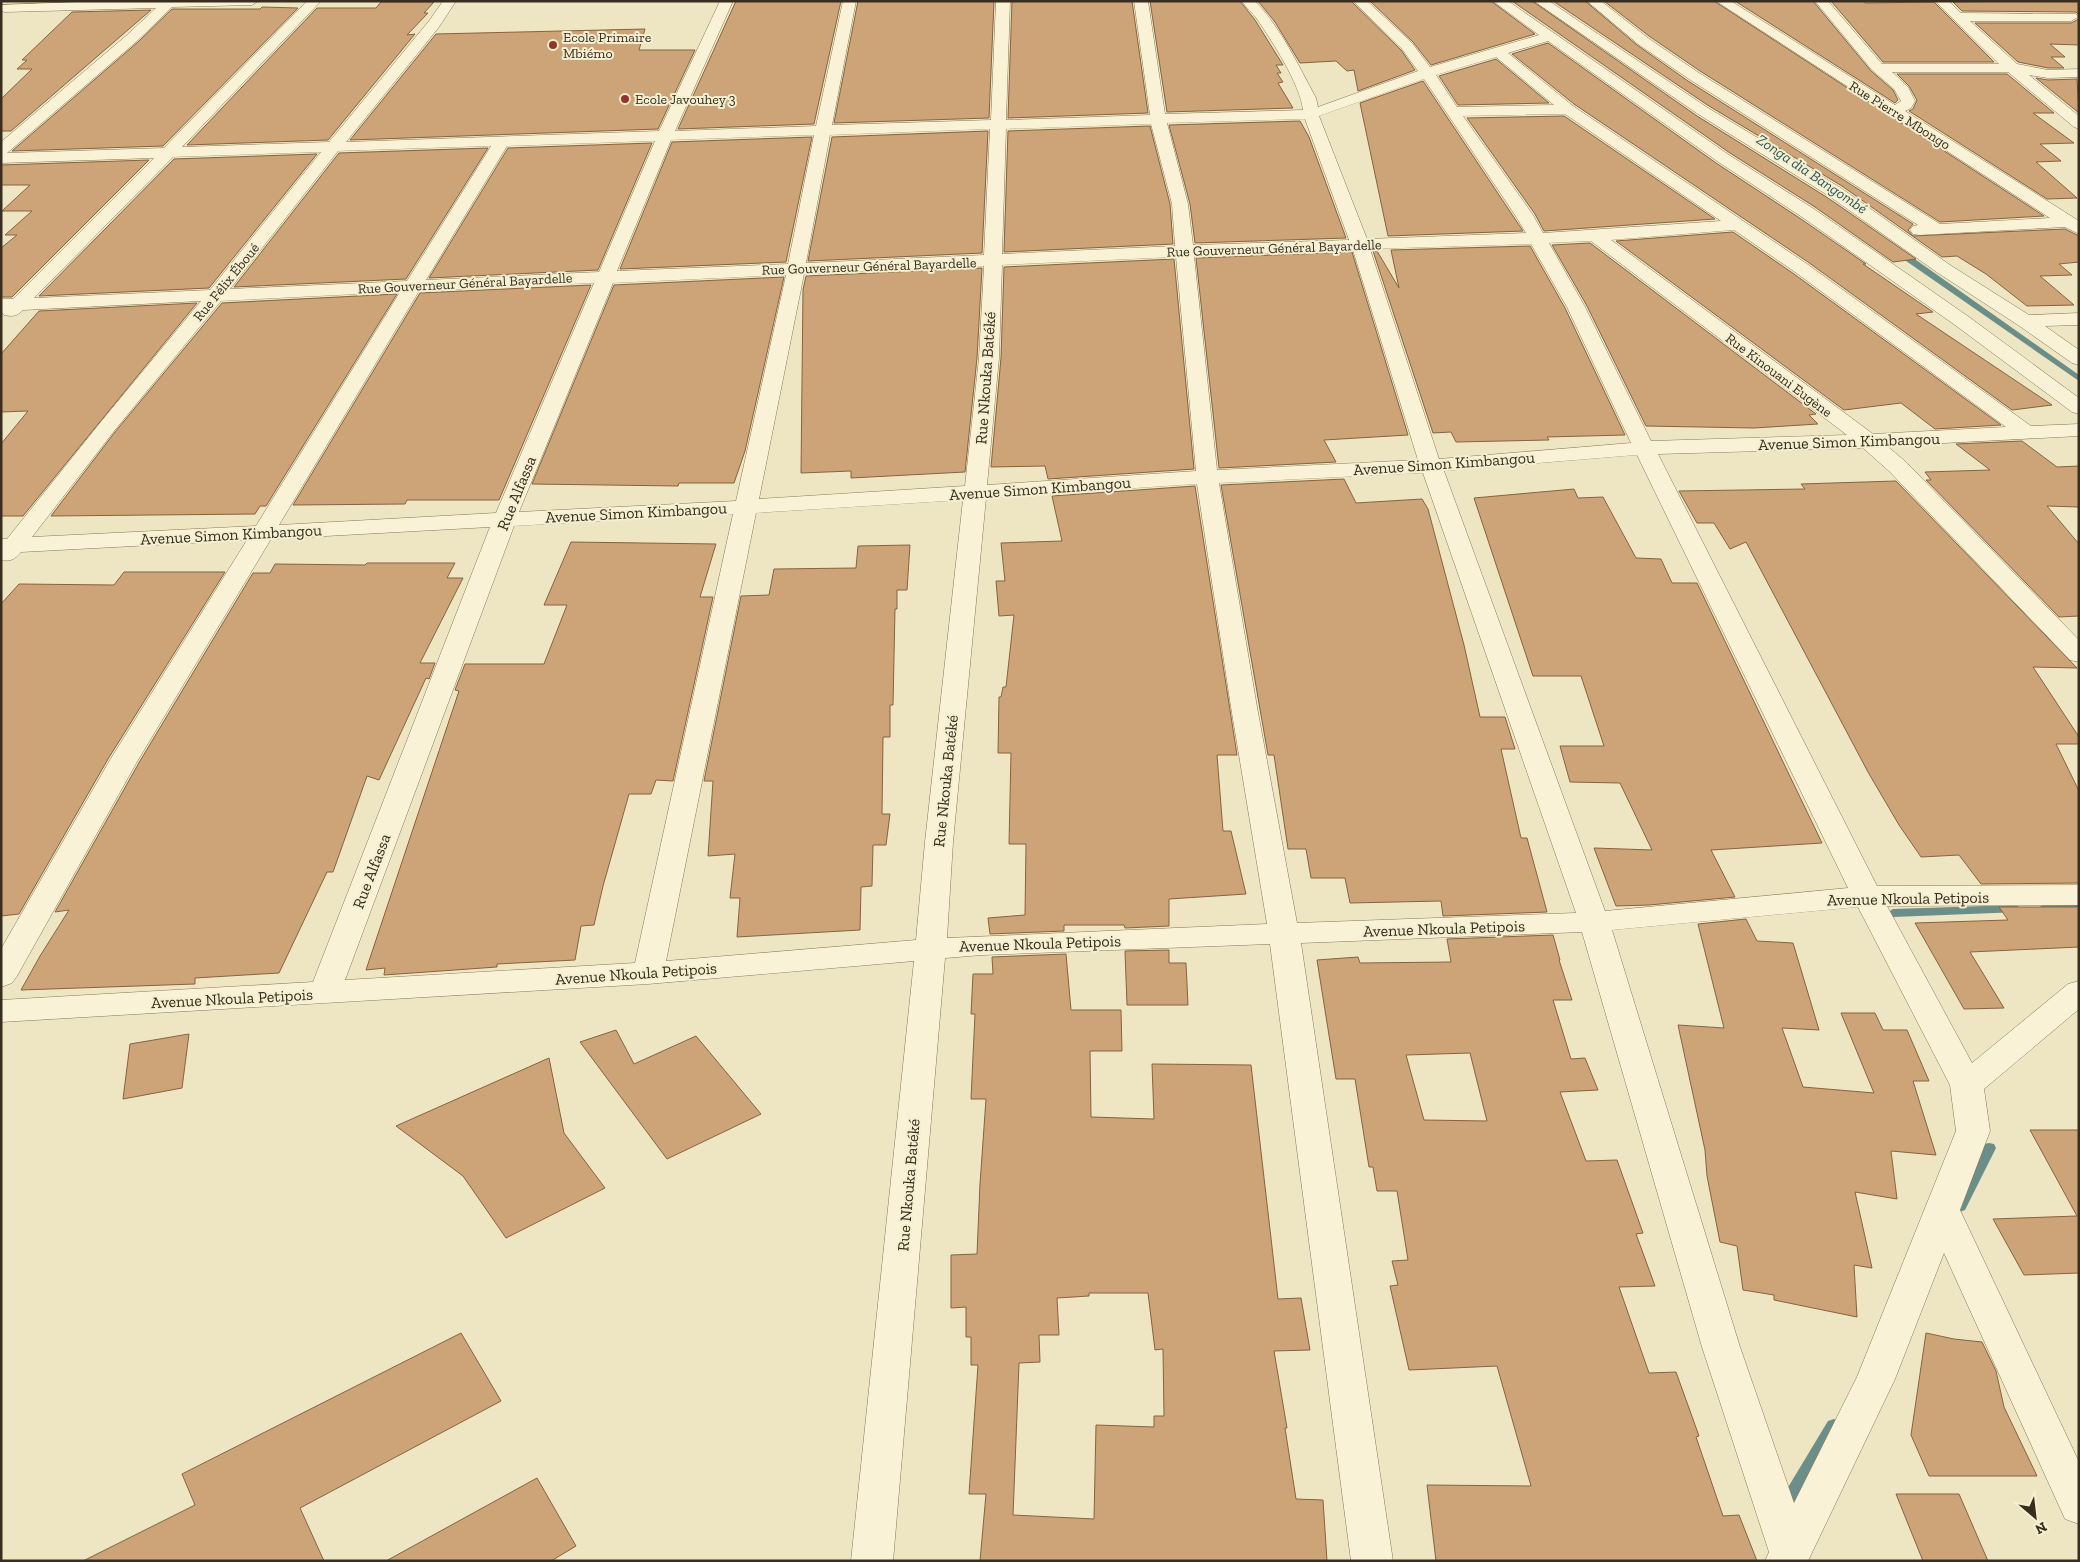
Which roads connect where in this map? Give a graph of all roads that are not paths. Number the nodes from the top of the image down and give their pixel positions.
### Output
1 (37, 1) edge
2 (252, 1) edge
3 (315, 1) edge
4 (450, 1) edge
5 (727, 1) edge
6 (850, 1) edge
7 (1003, 1) edge
8 (1141, 1) edge
9 (1248, 1) edge
10 (1359, 1) edge
11 (1499, 1) edge
12 (1540, 1) edge
13 (1593, 1) edge
14 (1722, 1) edge
15 (1821, 1) edge
16 (1941, 1) edge
17 (2053, 1) edge
18 (170, 2) edge
19 (3, 8) edge
20 (1959, 17) junction
21 (2075, 20) edge
22 (1551, 36) junction
23 (1497, 51) junction
24 (1878, 68) junction
25 (2012, 68) junction
26 (1427, 73) junction
27 (2079, 73) edge
28 (1568, 109) junction
29 (1894, 111) junction
30 (1452, 112) junction
31 (1311, 114) junction
32 (1158, 120) junction
33 (2079, 124) edge
34 (997, 126) junction
35 (823, 131) junction
36 (665, 136) junction
37 (502, 141) junction
38 (335, 146) junction
39 (1, 150) edge
40 (168, 153) junction
41 (1, 158) edge
42 (1738, 225) junction
43 (2073, 225) edge
44 (1936, 229) junction
45 (1889, 231) junction
46 (1595, 236) junction
47 (1538, 238) junction
48 (1360, 245) junction
49 (1185, 250) junction
50 (991, 260) junction
51 (796, 268) junction
52 (606, 276) junction
53 (414, 285) junction
54 (216, 295) junction
55 (9, 305) edge
56 (2079, 319) edge
57 (1, 321) edge
58 (2025, 321) junction
59 (2079, 359) edge
60 (2079, 408) edge
61 (2079, 430) edge
62 (2056, 431) junction
63 (2027, 433) junction
64 (1868, 441) junction
65 (1644, 448) junction
66 (2079, 451) edge
67 (1432, 466) junction
68 (1207, 477) junction
69 (976, 492) junction
70 (746, 506) junction
71 (505, 519) junction
72 (263, 532) junction
73 (5, 551) edge
74 (2079, 656) edge
75 (1867, 896) junction
76 (2077, 899) edge
77 (1594, 922) junction
78 (1284, 934) junction
79 (931, 948) junction
80 (648, 973) junction
81 (1, 976) edge
82 (2079, 992) edge
83 (324, 993) junction
84 (1, 1012) edge
85 (1967, 1085) junction
86 (1942, 1210) junction
87 (2079, 1506) edge
88 (1788, 1556) edge
89 (872, 1561) edge
90 (1372, 1561) edge

1 - 19 street
2 - 18 street
3 - 40 street
4 - 38 street, Rue Félix Éboué
5 - 36 street, Rue Alfassa
6 - 35 street
7 - 34 street, Rue Nkouka Batéké
8 - 32 street
9 - 31 street
10 - 26 street
11 - 22 street
12 - 45 street
13 - 44 street
14 - 29 street, Rue Pierre Mbongo
15 - 24 street
16 - 20 street
17 - 21 street
18 - 19 street
18 - 39 street
20 - 21 street
20 - 25 street
22 - 23 street
22 - 60 street
23 - 26 street
23 - 28 street
24 - 25 street
24 - 29 street
25 - 27 street
25 - 33 street
26 - 30 street
26 - 31 street
28 - 30 street
28 - 42 street
29 - 43 street, Rue Pierre Mbongo
30 - 47 street
31 - 32 street
31 - 48 street
32 - 34 street
32 - 49 street
34 - 35 street
34 - 50 street, Rue Nkouka Batéké
35 - 36 street
35 - 51 street
36 - 37 street
36 - 52 street, Rue Alfassa
37 - 38 street
37 - 53 street
38 - 40 street
38 - 54 street, Rue Félix Éboué
40 - 41 street
40 - 55 street
42 - 46 street, Rue Gouverneur Général Bayardelle
42 - 63 street
43 - 44 street
44 - 45 street
45 - 58 street
46 - 47 street, Rue Gouverneur Général Bayardelle
46 - 64 street, Rue Kinouani Eugène
47 - 48 street, Rue Gouverneur Général Bayardelle
47 - 65 street
48 - 49 street, Rue Gouverneur Général Bayardelle
48 - 67 street
49 - 50 street, Rue Gouverneur Général Bayardelle
49 - 68 street
50 - 51 street, Rue Gouverneur Général Bayardelle
50 - 69 street, Rue Nkouka Batéké
51 - 52 street, Rue Gouverneur Général Bayardelle
51 - 70 street
52 - 53 street, Rue Gouverneur Général Bayardelle
52 - 71 street, Rue Alfassa
53 - 54 street, Rue Gouverneur Général Bayardelle
53 - 72 street
54 - 55 street, Rue Gouverneur Général Bayardelle
54 - 73 street, Rue Félix Éboué
55 - 57 street
56 - 58 street
58 - 59 street
61 - 62 street, Avenue Simon Kimbangou
62 - 63 street, Avenue Simon Kimbangou
62 - 66 street
63 - 64 street, Avenue Simon Kimbangou
64 - 65 street, Avenue Simon Kimbangou
64 - 74 street, Rue Kinouani Eugène
65 - 67 street, Avenue Simon Kimbangou
65 - 75 street
67 - 68 street, Avenue Simon Kimbangou
67 - 77 street
68 - 69 street, Avenue Simon Kimbangou
68 - 78 street
69 - 70 street, Avenue Simon Kimbangou
69 - 79 street, Rue Nkouka Batéké
70 - 71 street, Avenue Simon Kimbangou
70 - 80 street
71 - 72 street, Avenue Simon Kimbangou
71 - 83 street, Rue Alfassa
72 - 73 street, Avenue Simon Kimbangou
72 - 81 street
75 - 76 street, Avenue Nkoula Petipois
75 - 77 street, Avenue Nkoula Petipois
75 - 85 street
77 - 78 street, Avenue Nkoula Petipois
77 - 88 street
78 - 79 street, Avenue Nkoula Petipois
78 - 90 street
79 - 80 street, Avenue Nkoula Petipois
79 - 89 street, Rue Nkouka Batéké
80 - 83 street, Avenue Nkoula Petipois
82 - 85 street
83 - 84 street, Avenue Nkoula Petipois
85 - 86 street
86 - 87 street
86 - 88 street

